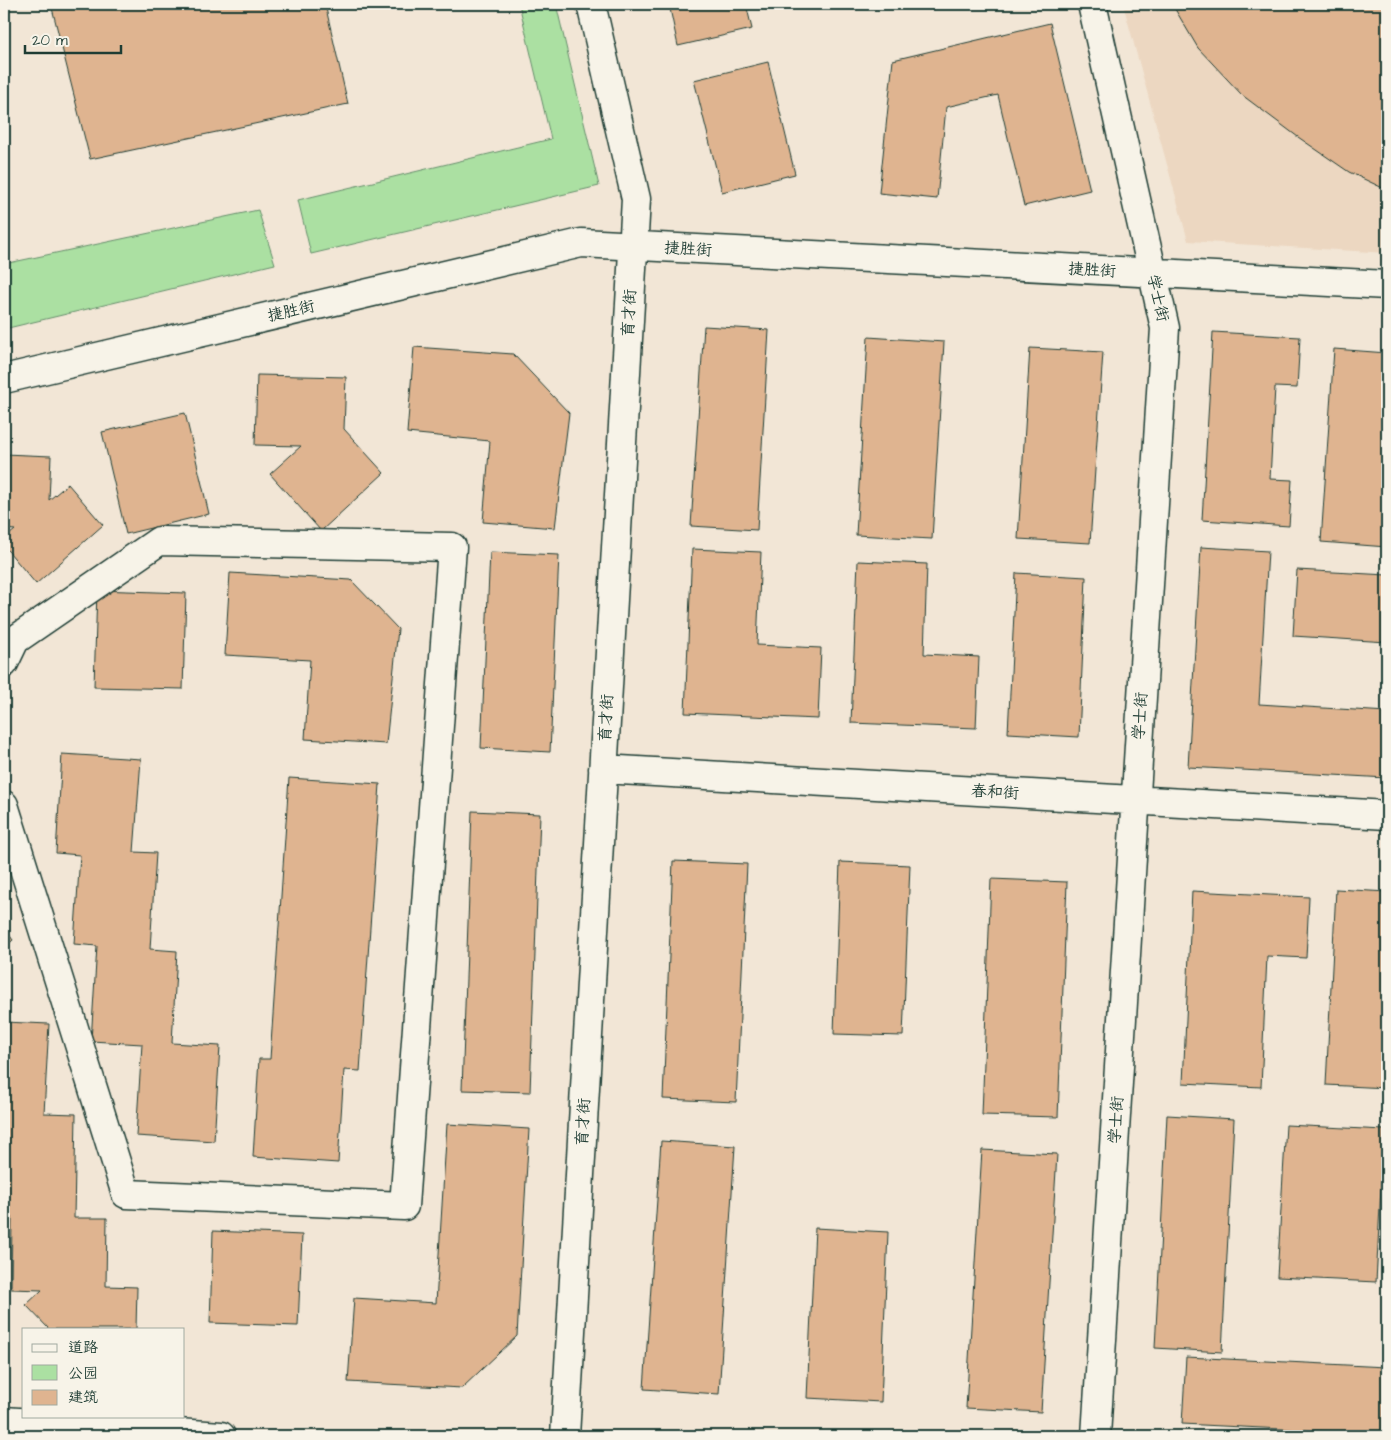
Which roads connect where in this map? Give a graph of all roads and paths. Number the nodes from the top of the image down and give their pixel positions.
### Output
1 (591, 4) edge
2 (1092, 4) edge
3 (633, 246) junction
4 (1152, 273) junction
5 (1387, 285) edge
6 (4, 379) edge
7 (4, 663) edge
8 (603, 769) junction
9 (1135, 800) junction
10 (4, 806) edge
11 (1387, 815) edge
12 (4, 1421) edge
13 (221, 1436) edge
14 (565, 1436) edge
15 (1096, 1436) edge

1 - 3 street, 育才街
2 - 4 street, 学士街
3 - 4 street, 捷胜街
3 - 6 street, 捷胜街
3 - 8 street, 育才街
4 - 5 street, 捷胜街
4 - 9 street, 学士街
7 - 10 street
8 - 9 street, 春和街
8 - 14 street, 育才街
9 - 11 street, 春和街
9 - 15 street, 学士街
12 - 13 street

